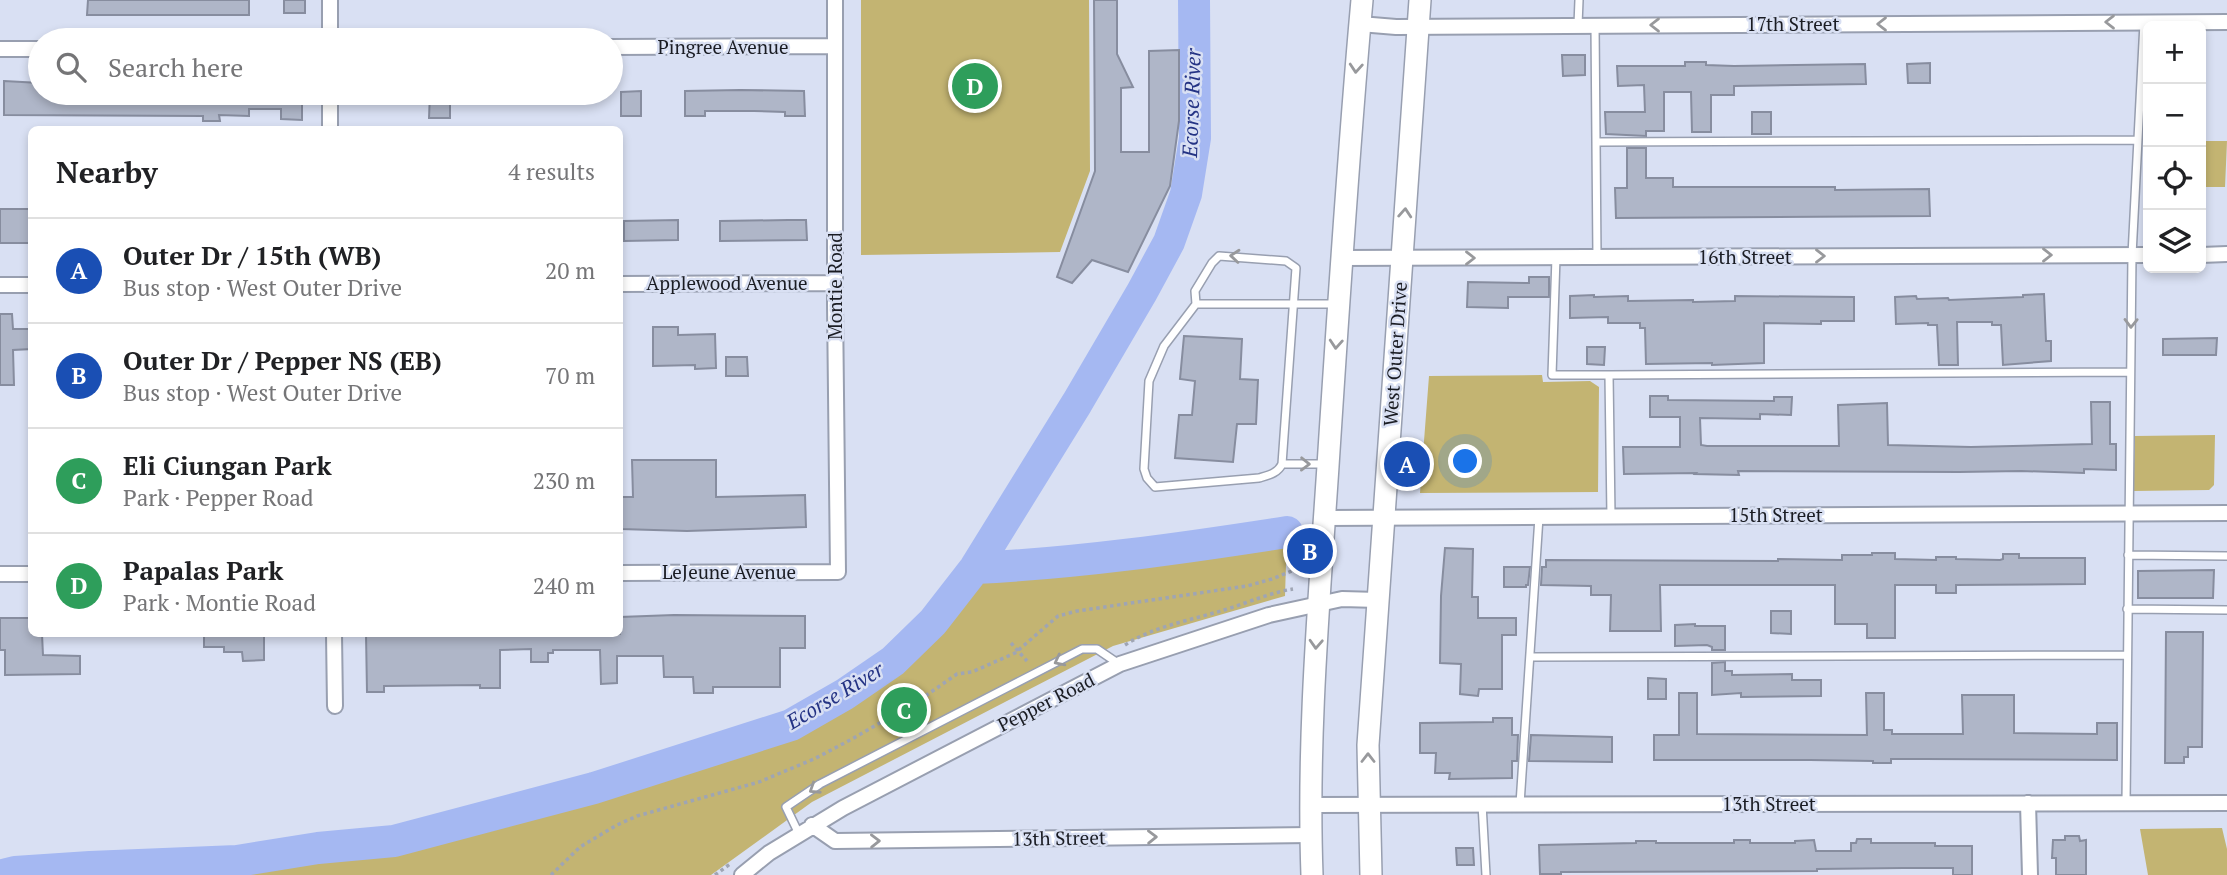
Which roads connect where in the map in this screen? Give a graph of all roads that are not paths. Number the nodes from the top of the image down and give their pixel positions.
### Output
1 (330, 0) edge
2 (835, 0) edge
3 (1362, 0) edge
4 (1420, 0) edge
5 (1579, 0) edge
6 (2143, 22) edge
7 (2206, 22) edge
8 (2227, 22) edge
9 (1360, 24) junction
10 (1578, 25) junction
11 (1595, 25) junction
12 (1418, 26) junction
13 (330, 28) edge
14 (2143, 42) edge
15 (623, 47) edge
16 (835, 47) junction
17 (0, 49) edge
18 (28, 49) edge
19 (330, 105) edge
20 (330, 126) edge
21 (2138, 140) junction
22 (1596, 142) junction
23 (2227, 254) edge
24 (2132, 255) junction
25 (2143, 255) edge
26 (2206, 255) edge
27 (1556, 257) junction
28 (1597, 257) junction
29 (1342, 258) junction
30 (1402, 258) junction
31 (835, 283) junction
32 (623, 284) edge
33 (0, 285) edge
34 (28, 285) edge
35 (1196, 304) junction
36 (1294, 304) junction
37 (1339, 304) junction
38 (2130, 372) junction
39 (1609, 374) junction
40 (1282, 464) junction
41 (1328, 464) junction
42 (2227, 513) edge
43 (2128, 514) junction
44 (1611, 516) junction
45 (1539, 517) junction
46 (1324, 518) junction
47 (1383, 518) junction
48 (2128, 555) junction
49 (2227, 556) edge
50 (838, 572) joint
51 (623, 573) edge
52 (0, 574) edge
53 (28, 574) edge
54 (1378, 600) junction
55 (1318, 604) junction
56 (2127, 609) junction
57 (2227, 610) edge
58 (334, 637) edge
59 (2127, 655) junction
60 (1530, 657) junction
61 (1120, 664) junction
62 (335, 706) dead end
63 (2028, 803) junction
64 (2126, 803) junction
65 (2227, 803) edge
66 (1482, 804) junction
67 (1520, 804) junction
68 (1311, 805) junction
69 (1368, 805) junction
70 (812, 825) junction
71 (799, 834) junction
72 (1310, 835) junction
73 (742, 875) edge
74 (1312, 875) edge
75 (1371, 875) edge
76 (1486, 875) edge
77 (2030, 875) edge

1 - 13 street
2 - 16 street, Montie Road
3 - 9 main road
4 - 12 main road, West Outer Drive
5 - 10 lane
6 -> 11 street, 17th Street
7 - 8 street, 17th Street
9 - 12 street, 17th Street
9 -> 29 main road
10 - 11 street, 17th Street
10 - 12 street, 17th Street
11 - 22 lane
30 -> 12 main road, West Outer Drive
14 - 21 lane
15 - 16 street, Pingree Avenue
16 - 31 street, Montie Road
17 - 18 street
19 - 20 street
21 - 22 lane
21 - 24 lane
22 - 28 lane
23 - 26 street
24 - 25 street, 16th Street
28 -> 24 street, 16th Street
24 -> 38 lane
27 - 28 street, 16th Street
30 -> 27 street, 16th Street
27 - 39 lane
29 - 30 street, 16th Street
29 - 37 main road
30 - 47 main road, West Outer Drive
31 - 32 street, Applewood Avenue
31 - 50 street, Montie Road
33 - 34 street
35 - 36 lane
36 -> 35 lane
35 - 40 lane
36 - 37 lane
36 - 40 lane
37 -> 41 main road
38 - 39 lane
38 - 43 lane
39 - 44 lane
40 -> 41 lane
41 - 46 main road
42 - 43 street, 15th Street
43 - 44 street, 15th Street
43 - 48 lane
44 - 45 street, 15th Street
45 - 47 street, 15th Street
45 - 60 lane
46 - 47 street, 15th Street
46 - 55 main road
47 - 54 main road, West Outer Drive
48 - 49 lane
48 - 56 lane
50 - 51 street, LeJeune Avenue
52 - 53 street
54 - 55 street, Pepper Road
69 -> 54 main road, West Outer Drive
55 - 61 street, Pepper Road
55 -> 68 main road
56 - 57 lane
56 - 59 lane
58 - 62 street
59 - 60 lane
59 - 64 lane
60 - 67 lane
61 - 70 street, Pepper Road
61 -> 71 lane
63 - 64 street, 13th Street
63 - 67 street, 13th Street
63 - 77 street
64 - 65 street, 13th Street
66 - 67 street, 13th Street
66 - 69 street, 13th Street
66 - 76 lane
68 - 69 street, 13th Street
68 - 72 main road
69 - 75 main road, West Outer Drive
70 - 71 street, Pepper Road
70 -> 72 street, 13th Street
71 - 73 street, Pepper Road
72 - 74 main road

